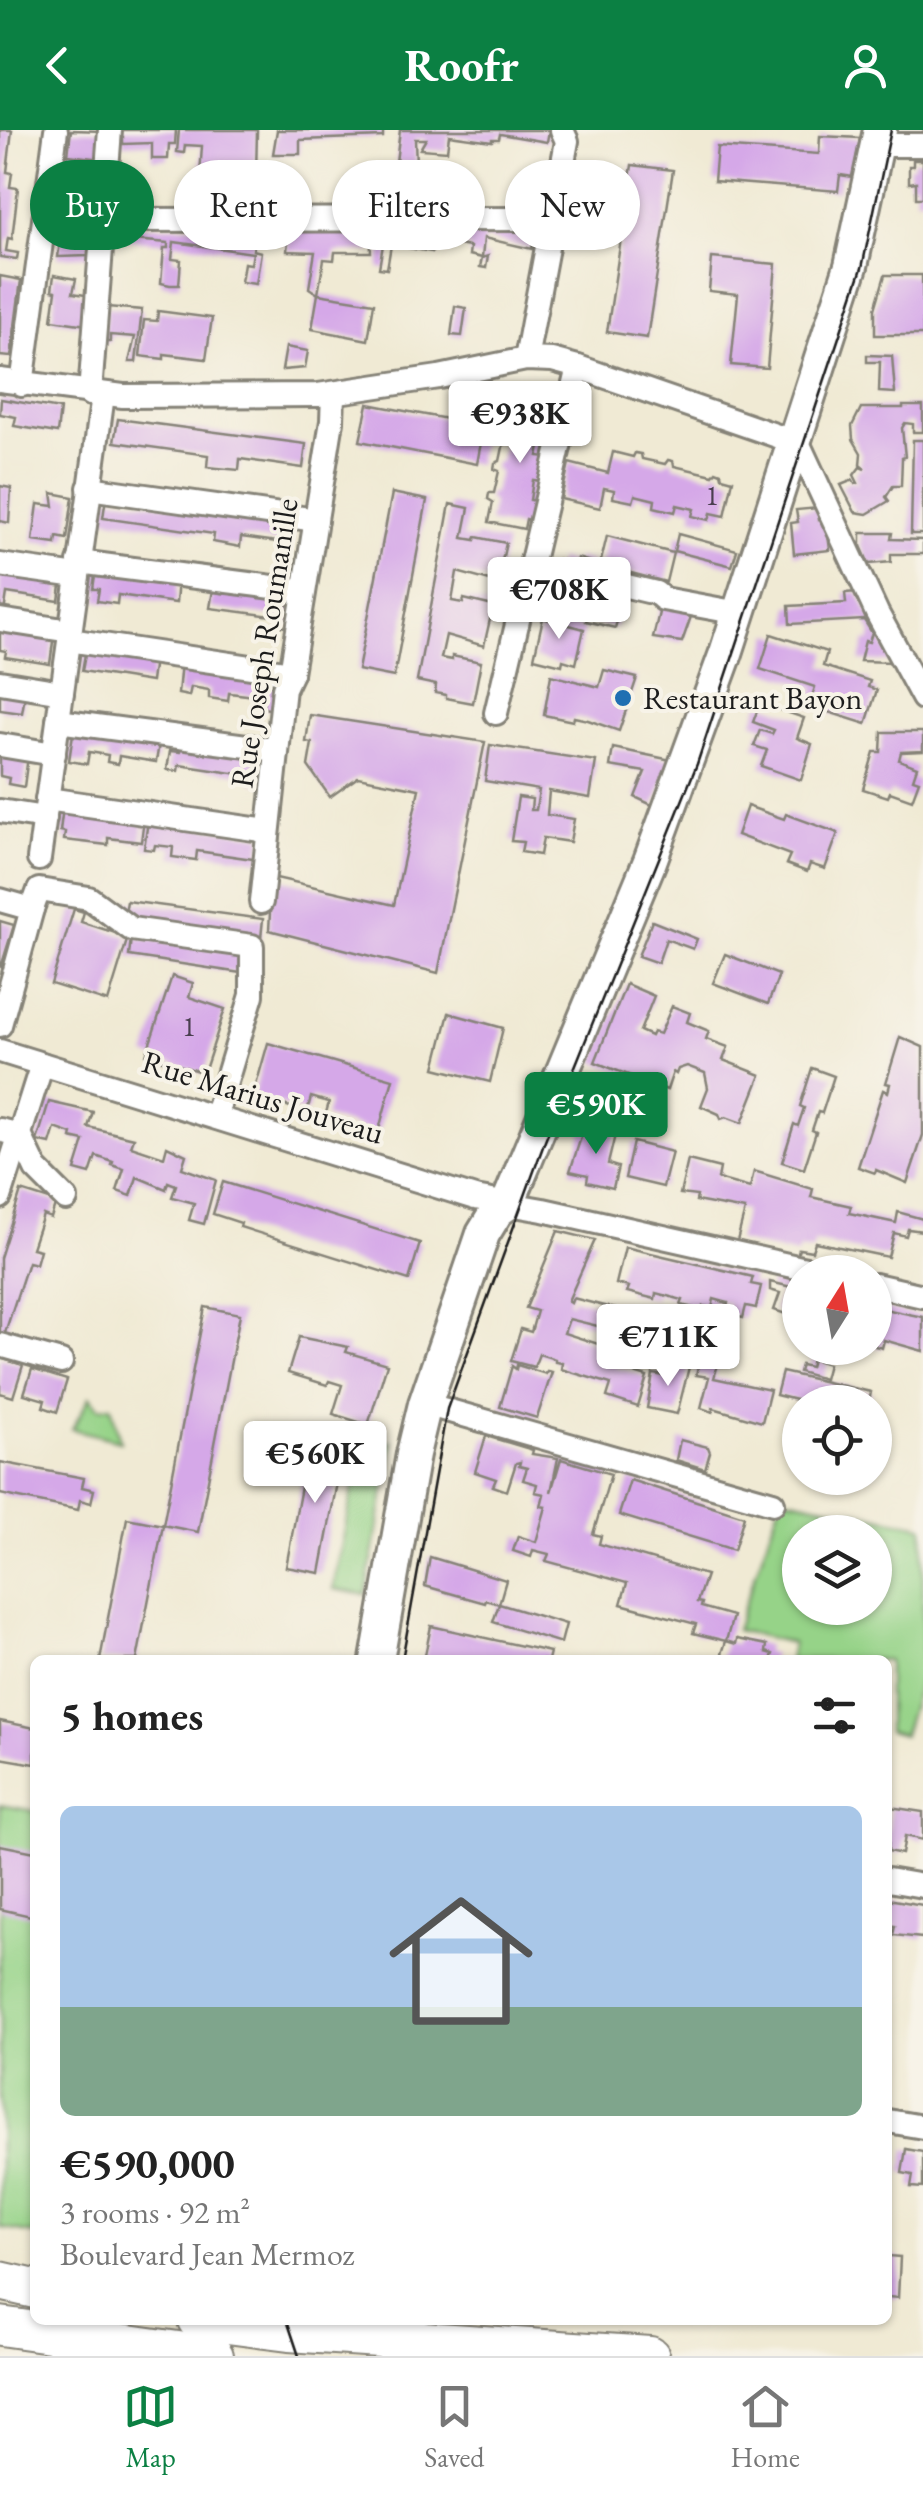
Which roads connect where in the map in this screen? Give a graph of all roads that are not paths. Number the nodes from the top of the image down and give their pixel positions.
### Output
1 (56, 130) edge
2 (110, 130) edge
3 (562, 130) edge
4 (879, 138) edge
5 (923, 146) edge
6 (108, 160) edge
7 (563, 160) edge
8 (505, 219) edge
9 (154, 220) edge
10 (103, 250) edge
11 (546, 250) edge
12 (526, 359) junction
13 (578, 367) junction
14 (11, 383) edge
15 (97, 394) junction
16 (333, 394) junction
17 (792, 441) junction
18 (89, 488) junction
19 (316, 520) junction
20 (0, 565) edge
21 (78, 570) junction
22 (597, 579) dead end
23 (304, 592) junction
24 (739, 612) junction
25 (0, 620) edge
26 (69, 635) junction
27 (898, 652) junction
28 (923, 653) edge
29 (291, 672) junction
30 (0, 682) edge
31 (62, 692) junction
32 (923, 698) edge
33 (496, 713) dead end
34 (58, 720) junction
35 (0, 745) edge
36 (278, 750) junction
37 (54, 754) junction
38 (46, 809) junction
39 (0, 812) edge
40 (268, 831) junction
41 (39, 859) dead end
42 (0, 900) edge
43 (260, 902) dead end
44 (32, 909) junction
45 (0, 1025) edge
46 (0, 1050) edge
47 (42, 1064) junction
48 (216, 1116) junction
49 (10, 1133) edge
50 (0, 1198) edge
51 (66, 1198) dead end
52 (508, 1203) junction
53 (782, 1264) edge
54 (892, 1289) edge
55 (923, 1296) edge
56 (0, 1345) edge
57 (61, 1362) dead end
58 (426, 1404) junction
59 (774, 1502) dead end
60 (378, 1655) edge
61 (892, 1881) edge
62 (923, 1886) edge
63 (892, 2123) edge
64 (923, 2127) edge
65 (0, 2281) edge
66 (30, 2288) edge
67 (0, 2326) edge
68 (208, 2333) edge
69 (62, 2336) junction
70 (256, 2343) edge
71 (133, 2356) edge
72 (650, 2356) edge

1 - 14 street
2 - 6 street
3 - 7 street
4 - 5 street
4 - 17 street
8 - 9 street
10 - 15 street
11 - 12 street
12 - 13 street
12 - 16 street
13 - 17 street
13 - 33 street
14 - 15 street
15 - 16 street
15 - 18 street
16 - 19 street, Rue Joseph Roumanille
17 - 24 street
17 - 27 street
18 - 19 street
18 - 21 street
19 - 23 street, Rue Joseph Roumanille
20 - 21 street
21 - 23 street
21 - 26 street
22 - 24 street
23 - 29 street, Rue Joseph Roumanille
24 - 52 street
25 - 26 street
26 - 29 street
26 - 31 street
27 - 28 street
27 - 32 street
29 - 36 street, Rue Joseph Roumanille
30 - 31 street
31 - 34 street
34 - 36 street
34 - 37 street
35 - 37 street
36 - 40 street, Rue Joseph Roumanille
37 - 38 street
38 - 39 street
38 - 40 street
38 - 41 street
40 - 43 street, Rue Joseph Roumanille
42 - 44 street
44 - 45 street
44 - 48 street
46 - 47 street, Rue Marius Jouveau
47 - 48 street, Rue Marius Jouveau
47 - 49 street
48 - 52 street, Rue Marius Jouveau
49 - 50 street
49 - 51 street
52 - 53 street, Rue Marius Jouveau
52 - 58 street
54 - 55 street
56 - 57 street
58 - 59 street
58 - 60 street
61 - 62 street
63 - 64 street
65 - 66 main road
67 - 69 main road
68 - 69 main road
68 - 70 main road
69 - 71 main road
70 - 72 main road

